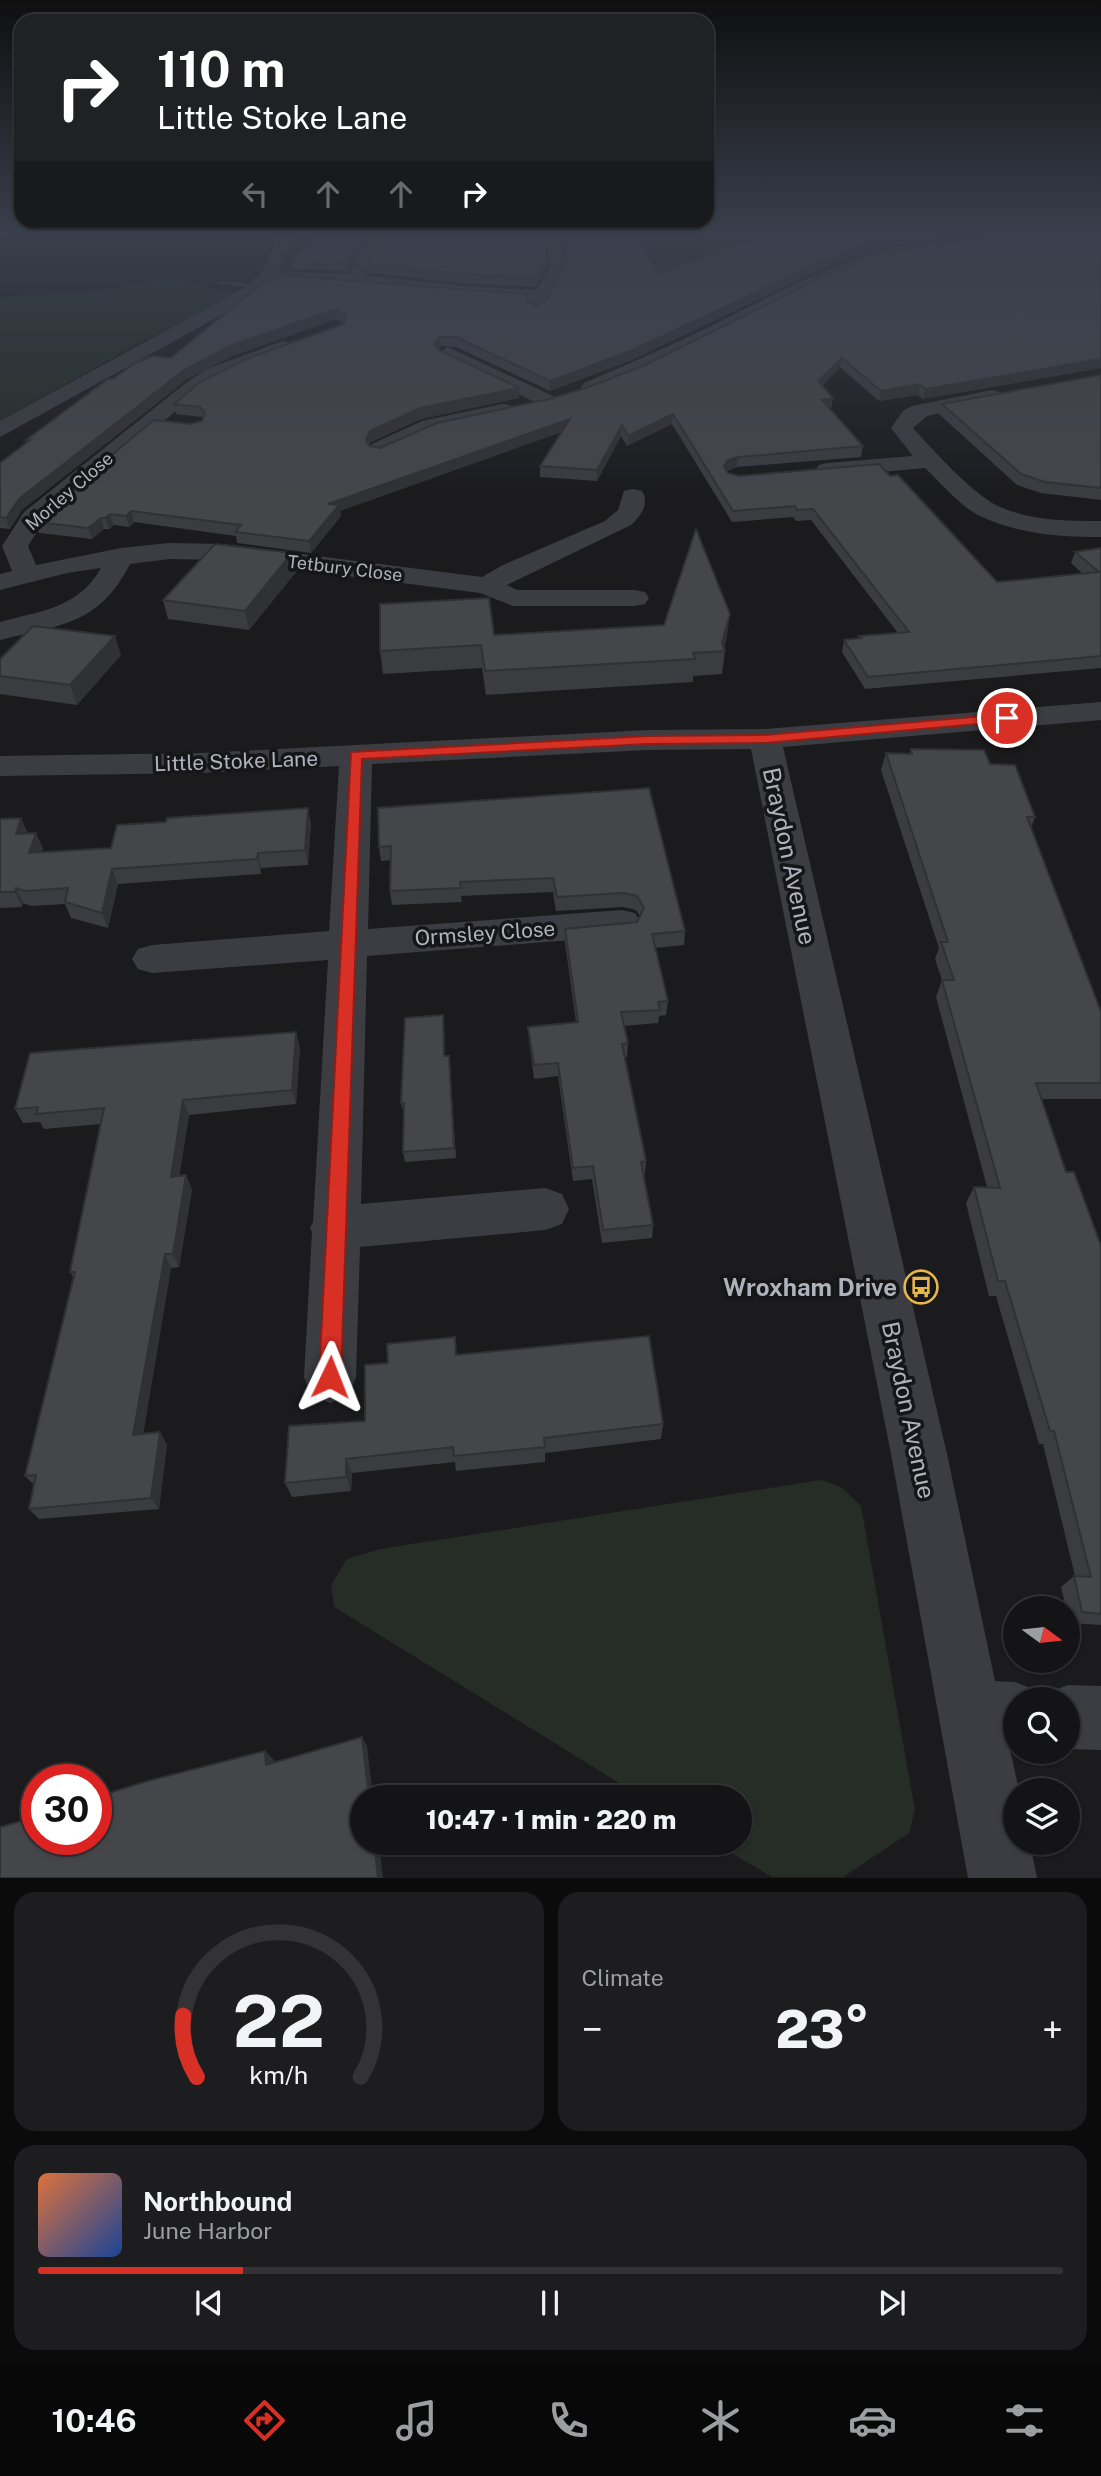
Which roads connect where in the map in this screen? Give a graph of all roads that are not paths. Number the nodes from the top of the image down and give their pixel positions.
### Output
1 (198, 321) edge
2 (734, 321) edge
3 (301, 341) edge
4 (489, 355) edge
5 (1013, 392) edge
6 (548, 401) junction
7 (152, 421) junction
8 (383, 422) edge
9 (183, 424) edge
10 (0, 430) edge
11 (408, 434) junction
12 (380, 449) edge
13 (930, 461) junction
14 (806, 472) edge
15 (633, 496) dead end
16 (1101, 529) edge
17 (121, 556) junction
18 (27, 574) junction
19 (0, 582) edge
20 (486, 586) junction
21 (635, 598) dead end
22 (0, 631) edge
23 (1101, 710) edge
24 (765, 739) junction
25 (356, 755) junction
26 (0, 766) edge
27 (622, 923) edge
28 (348, 943) junction
29 (152, 959) dead end
30 (545, 1209) dead end
31 (334, 1228) junction
32 (330, 1377) dead end
33 (992, 1713) edge
34 (1080, 1717) edge
35 (1101, 1718) edge
36 (1003, 1878) edge

1 - 10 street
2 - 6 street
3 - 7 street, Morley Close
4 - 6 street
5 - 13 street
6 - 11 street
7 - 9 street
7 - 18 street, Morley Close
8 - 11 street
11 - 12 street
13 - 14 street
13 - 16 street
15 - 20 street
17 - 18 street, Tetbury Close
17 - 20 street, Tetbury Close
17 - 22 street
18 - 19 street, Tetbury Close
20 - 21 street, Tetbury Close
23 - 24 street, Little Stoke Lane
24 - 25 street, Little Stoke Lane
24 - 33 street, Braydon Avenue
25 - 26 street, Little Stoke Lane
25 - 28 street
27 - 28 street, Ormsley Close
28 - 29 street, Ormsley Close
28 - 31 street
30 - 31 street
31 - 32 street
33 - 36 street, Braydon Avenue
34 - 35 street

